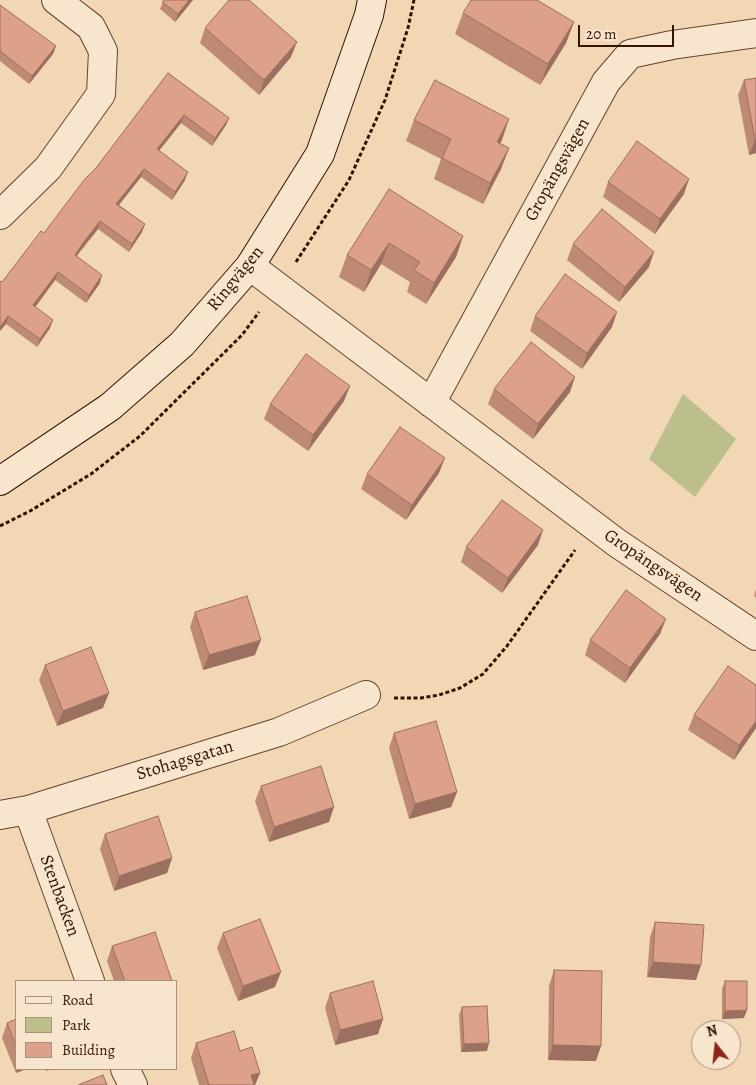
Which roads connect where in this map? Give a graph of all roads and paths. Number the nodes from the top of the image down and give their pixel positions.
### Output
1 (56, 0) edge
2 (372, 0) edge
3 (756, 33) edge
4 (0, 215) edge
5 (250, 266) junction
6 (431, 403) junction
7 (0, 481) edge
8 (594, 525) junction
9 (756, 636) edge
10 (366, 696) joint
11 (28, 810) junction
12 (0, 815) edge
13 (90, 980) edge
14 (126, 1070) edge
15 (132, 1085) edge

1 - 4 street
2 - 5 street, Ringvägen
3 - 6 street, Gropängsvägen
5 - 6 street, Gropängsvägen
5 - 7 street, Ringvägen
6 - 8 street, Gropängsvägen
8 - 9 street, Gropängsvägen
8 - 10 path
10 - 11 street, Stohagsgatan
11 - 12 street, Stohagsgatan
11 - 13 street, Stenbacken
14 - 15 street

